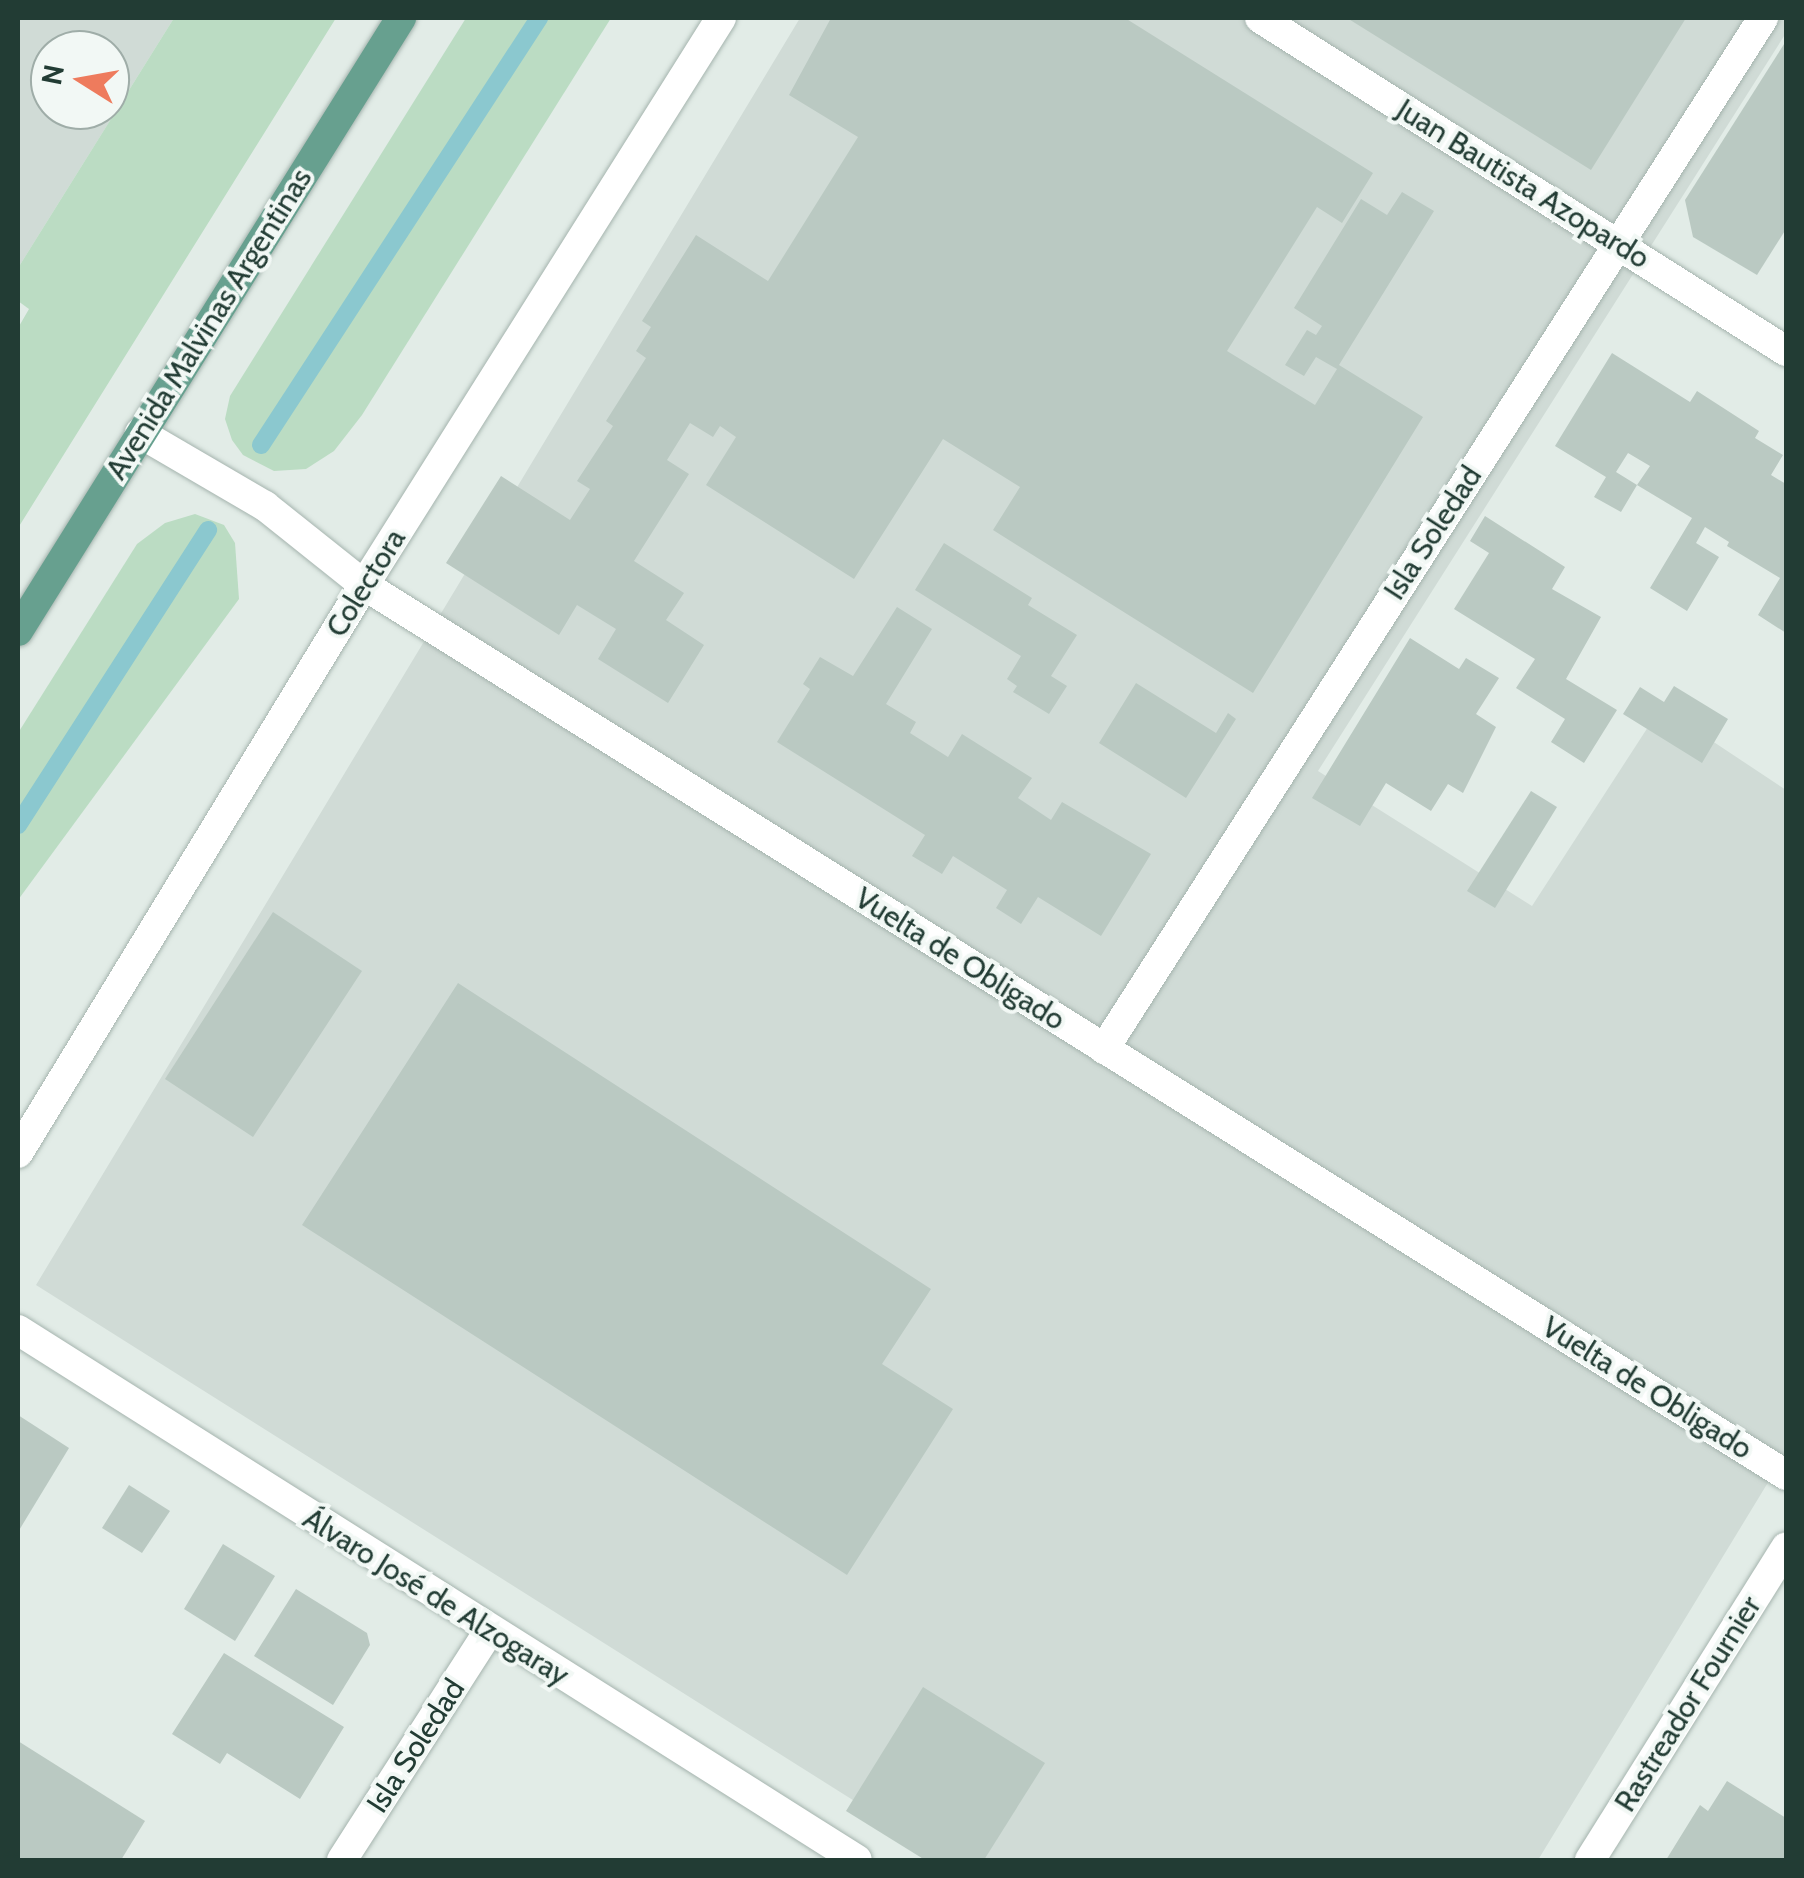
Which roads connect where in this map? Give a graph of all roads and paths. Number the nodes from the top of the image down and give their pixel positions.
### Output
1 (401, 18) edge
2 (721, 18) edge
3 (1260, 18) edge
4 (1763, 18) edge
5 (1618, 243) junction
6 (1786, 351) edge
7 (140, 433) junction
8 (364, 585) junction
9 (18, 630) edge
10 (1104, 1050) junction
11 (18, 1153) edge
12 (18, 1330) edge
13 (1786, 1475) edge
14 (1786, 1546) edge
15 (489, 1631) junction
16 (342, 1860) edge
17 (857, 1860) edge
18 (1590, 1860) edge

1 - 7 main road, Avenida Malvinas Argentinas
2 - 8 street, Colectora
3 - 5 street, Juan Bautista Azopardo
4 - 5 street, Isla Soledad
5 - 6 street, Juan Bautista Azopardo
5 - 10 street, Isla Soledad
7 - 8 street, Vuelta de Obligado
7 - 9 main road, Avenida Malvinas Argentinas
8 - 10 street, Vuelta de Obligado
8 - 11 street, Colectora
10 - 13 street, Vuelta de Obligado
12 - 15 street, Álvaro José de Alzogaray
14 - 18 street, Rastreador Fournier
15 - 16 street, Isla Soledad
15 - 17 street, Álvaro José de Alzogaray

